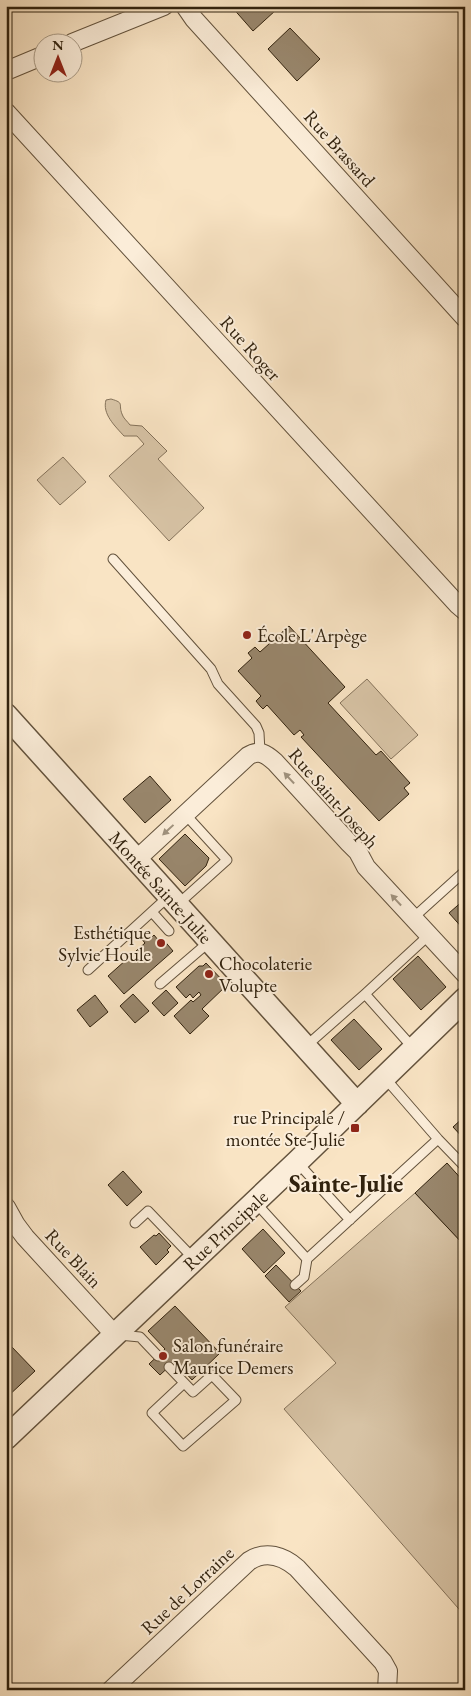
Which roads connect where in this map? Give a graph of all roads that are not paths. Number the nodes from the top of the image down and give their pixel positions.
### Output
1 (164, 6) edge
2 (185, 6) edge
3 (82, 39) edge
4 (32, 60) edge
5 (6, 71) edge
6 (6, 112) edge
7 (465, 318) edge
8 (113, 559) dead end
9 (465, 611) edge
10 (6, 715) edge
11 (260, 752) junction
12 (185, 814) junction
13 (136, 860) junction
14 (465, 871) edge
15 (173, 900) junction
16 (152, 912) junction
17 (413, 918) junction
18 (169, 931) dead end
19 (429, 935) junction
20 (210, 941) junction
21 (88, 970) dead end
22 (465, 974) edge
23 (160, 984) dead end
24 (365, 994) junction
25 (465, 999) edge
26 (305, 1047) junction
27 (414, 1049) junction
28 (384, 1078) junction
29 (356, 1104) junction
30 (438, 1139) junction
31 (297, 1162) junction
32 (465, 1167) edge
33 (255, 1202) junction
34 (6, 1208) edge
35 (350, 1220) junction
36 (135, 1223) dead end
37 (194, 1259) junction
38 (307, 1259) junction
39 (295, 1285) dead end
40 (114, 1334) junction
41 (158, 1356) dead end
42 (169, 1367) dead end
43 (184, 1383) junction
44 (6, 1438) edge
45 (111, 1690) edge
46 (388, 1690) edge

1 - 3 street
2 - 7 street, Rue Brassard
4 - 5 street
6 - 9 street, Rue Roger
8 - 11 lane
10 - 13 street, Montée Sainte-Julie
11 - 12 street, Rue Saint-Joseph
17 -> 11 street, Rue Saint-Joseph
12 -> 13 street, Rue Saint-Joseph
12 - 15 lane
13 - 15 street, Montée Sainte-Julie
14 - 17 lane
15 - 16 lane
15 - 20 street, Montée Sainte-Julie
16 - 18 lane
16 - 21 lane
17 - 19 street, Rue Saint-Joseph
19 - 22 street, Rue Saint-Joseph
19 - 24 lane
20 - 23 lane
20 - 26 street, Montée Sainte-Julie
24 - 26 lane
24 - 27 lane
25 - 27 street, Rue Principale
26 - 29 street, Montée Sainte-Julie
27 - 28 street, Rue Principale
28 - 29 street, Rue Principale
28 - 30 lane
29 - 31 street, Rue Principale
30 - 32 lane
30 - 35 lane
31 - 33 street, Rue Principale
31 - 35 lane
33 - 37 street, Rue Principale
33 - 38 lane
34 - 40 street, Rue Blain
35 - 38 lane
36 - 37 lane
37 - 40 street, Rue Principale
38 - 39 lane
40 - 41 lane
40 - 44 street, Rue Principale
42 - 43 lane
43 - 43 lane
45 - 46 street, Rue de Lorraine

